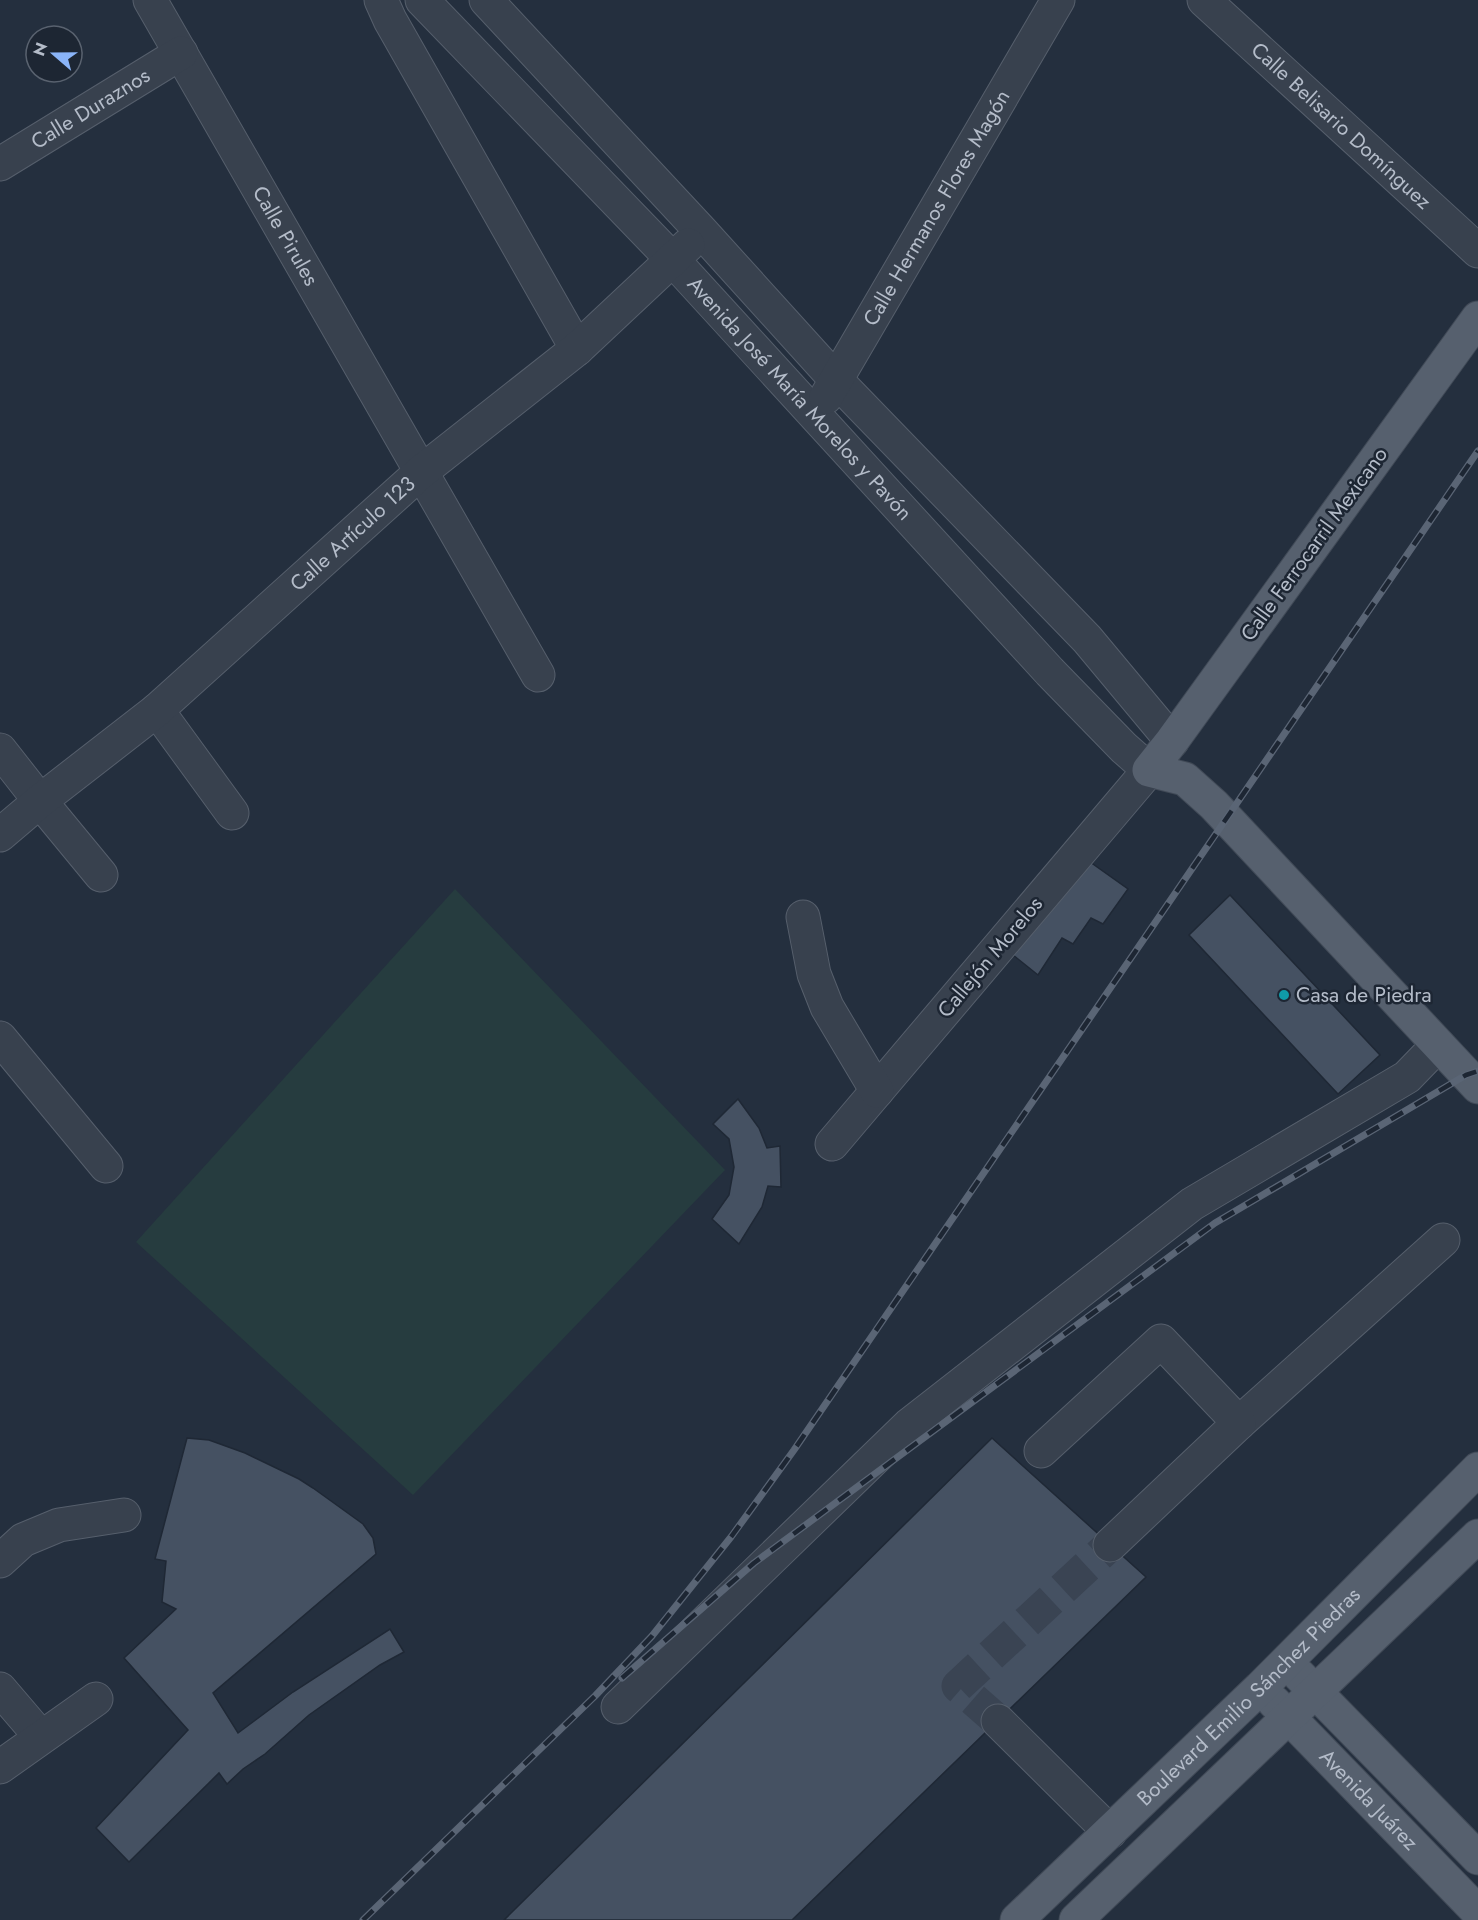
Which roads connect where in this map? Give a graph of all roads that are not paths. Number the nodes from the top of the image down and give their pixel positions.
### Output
1 (150, 0) edge
2 (381, 0) edge
3 (422, 0) edge
4 (486, 0) edge
5 (1058, 0) edge
6 (1204, 0) edge
7 (181, 53) junction
8 (0, 164) edge
9 (702, 232) junction
10 (1478, 251) edge
11 (673, 260) junction
12 (1478, 318) edge
13 (577, 349) junction
14 (837, 381) junction
15 (814, 415) junction
16 (421, 472) junction
17 (1087, 639) junction
18 (1050, 672) junction
19 (538, 675) dead end
20 (157, 710) junction
21 (1172, 741) junction
22 (0, 750) edge
23 (1149, 770) junction
24 (1185, 779) junction
25 (39, 801) junction
26 (232, 813) dead end
27 (0, 835) edge
28 (101, 875) dead end
29 (803, 917) dead end
30 (0, 1038) edge
31 (1438, 1045) junction
32 (1478, 1087) edge
33 (877, 1091) junction
34 (832, 1144) dead end
35 (106, 1166) dead end
36 (1443, 1240) dead end
37 (1239, 1423) junction
38 (1041, 1451) dead end
39 (1478, 1468) edge
40 (124, 1515) dead end
41 (1478, 1536) edge
42 (1110, 1545) tunnel mouth
43 (0, 1561) edge
44 (1286, 1661) junction
45 (1260, 1688) junction
46 (0, 1689) edge
47 (1315, 1691) junction
48 (96, 1699) dead end
49 (618, 1707) dead end
50 (1288, 1717) junction
51 (998, 1721) tunnel mouth
52 (41, 1737) junction
53 (0, 1767) edge
54 (1110, 1832) junction
55 (1478, 1858) edge
56 (1478, 1865) edge
57 (1454, 1888) junction
58 (1478, 1912) edge
59 (1017, 1920) edge
60 (1076, 1920) edge

1 - 7 street, Calle Pirules
2 - 13 street
3 - 11 street, Avenida José María Morelos y Pavón
4 - 9 street, Avenida José María Morelos y Pavón
5 - 14 street, Calle Hermanos Flores Magón
6 - 10 street, Calle Belisario Domínguez
7 - 8 street, Calle Duraznos
7 - 16 street, Calle Pirules
9 - 11 street, Calle Artículo 123
9 - 14 street, Avenida José María Morelos y Pavón
11 - 13 street, Calle Artículo 123
11 - 15 street, Avenida José María Morelos y Pavón
12 - 21 main road, Calle Ferrocarril Mexicano
13 - 16 street, Calle Artículo 123
14 - 15 street, Calle Hermanos Flores Magón
14 - 17 street, Avenida José María Morelos y Pavón
15 - 18 street, Avenida José María Morelos y Pavón
16 - 19 street, Calle Pirules
16 - 20 street, Calle Artículo 123
17 - 18 street
17 - 21 street, Avenida José María Morelos y Pavón
18 - 23 street, Avenida José María Morelos y Pavón
20 - 25 street, Calle Artículo 123
20 - 26 street
21 - 23 main road, Calle Ferrocarril Mexicano
21 - 24 main road, Avenida José María Morelos y Pavón
22 - 25 street
23 - 24 main road, Avenida José María Morelos y Pavón
23 - 33 street, Callejón Morelos
24 - 31 main road, Avenida José María Morelos y Pavón
25 - 27 street, Calle Artículo 123
25 - 28 street
29 - 33 street
30 - 35 street
31 - 32 main road, Avenida José María Morelos y Pavón
31 - 49 street
33 - 34 street, Callejón Morelos
36 - 37 street
37 - 38 street
37 - 42 street
39 - 44 main road, Boulevard Emilio Sánchez Piedras
40 - 43 street
41 - 47 main road, Boulevard Emilio Sánchez Piedras
44 - 45 main road, Boulevard Emilio Sánchez Piedras
44 - 47 main road, Avenida Juárez
45 - 50 main road, Avenida Juárez
45 - 54 main road, Boulevard Emilio Sánchez Piedras
46 - 52 street
47 - 50 main road, Boulevard Emilio Sánchez Piedras
47 - 55 main road, Avenida Juárez
48 - 52 street
50 - 57 main road, Avenida Juárez
50 - 60 main road, Boulevard Emilio Sánchez Piedras
51 - 54 street
52 - 53 street
54 - 59 main road, Boulevard Emilio Sánchez Piedras
56 - 57 main road
57 - 58 main road, Avenida Juárez

